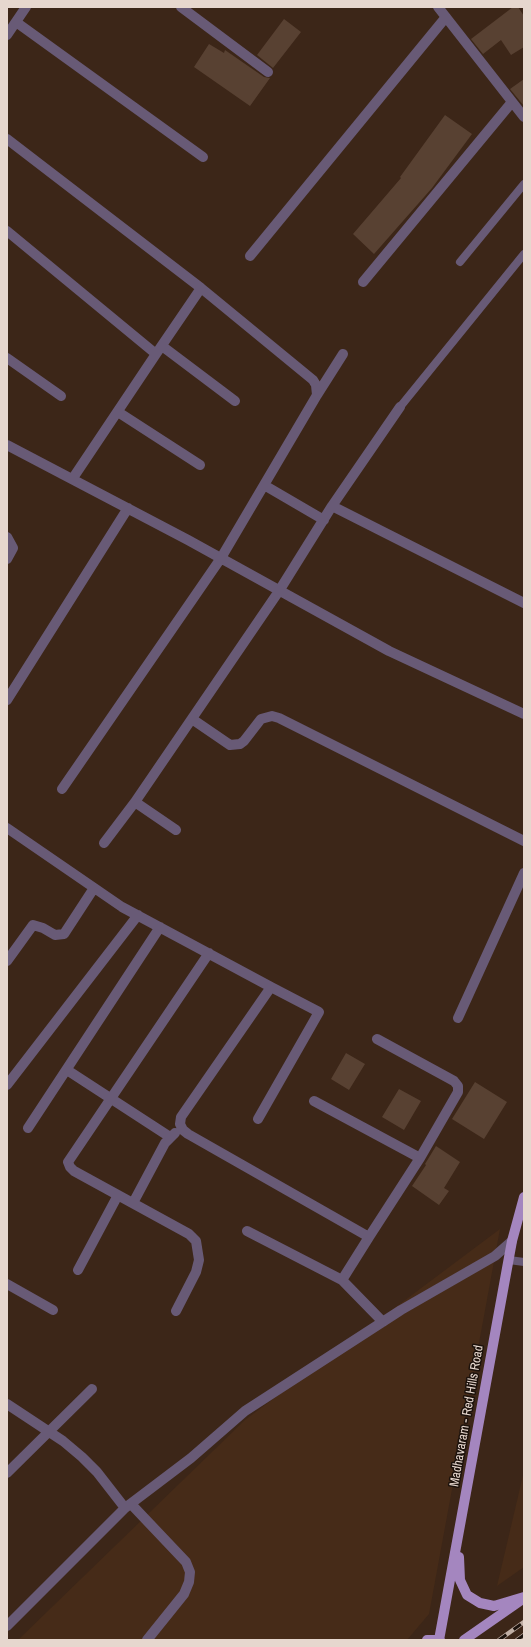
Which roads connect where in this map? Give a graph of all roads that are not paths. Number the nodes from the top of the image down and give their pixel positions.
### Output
1 (26, 7) edge
2 (181, 7) edge
3 (438, 7) edge
4 (446, 17) junction
5 (16, 22) junction
6 (7, 35) edge
7 (268, 72) dead end
8 (512, 102) junction
9 (524, 117) edge
10 (7, 139) edge
11 (203, 157) dead end
12 (524, 184) edge
13 (7, 231) edge
14 (524, 254) edge
15 (250, 256) dead end
16 (460, 262) dead end
17 (363, 282) dead end
18 (201, 288) junction
19 (162, 346) junction
20 (156, 354) junction
21 (343, 354) dead end
22 (7, 358) edge
23 (317, 395) junction
24 (61, 396) dead end
25 (235, 401) dead end
26 (400, 407) joint
27 (118, 412) junction
28 (7, 445) edge
29 (200, 465) dead end
30 (73, 478) junction
31 (264, 485) junction
32 (332, 506) junction
33 (128, 508) junction
34 (324, 520) junction
35 (7, 537) edge
36 (221, 558) junction
37 (7, 559) edge
38 (279, 591) junction
39 (524, 602) edge
40 (7, 700) edge
41 (524, 714) edge
42 (192, 720) junction
43 (62, 789) dead end
44 (135, 802) junction
45 (7, 828) edge
46 (176, 830) dead end
47 (524, 841) edge
48 (104, 843) dead end
49 (524, 873) edge
50 (94, 888) junction
51 (138, 915) junction
52 (160, 927) junction
53 (209, 953) junction
54 (7, 961) edge
55 (271, 987) junction
56 (458, 1018) dead end
57 (378, 1039) dead end
58 (67, 1070) junction
59 (7, 1085) edge
60 (112, 1098) junction
61 (314, 1101) dead end
62 (258, 1119) dead end
63 (28, 1128) dead end
64 (182, 1130) junction
65 (170, 1137) junction
66 (420, 1158) junction
67 (118, 1195) junction
68 (524, 1197) edge
69 (133, 1203) junction
70 (247, 1231) dead end
71 (369, 1237) junction
72 (512, 1241) junction
73 (509, 1260) junction
74 (524, 1262) edge
75 (78, 1270) dead end
76 (342, 1280) junction
77 (7, 1284) edge
78 (53, 1310) dead end
79 (176, 1311) dead end
80 (384, 1322) junction
81 (92, 1389) dead end
82 (7, 1404) edge
83 (48, 1432) junction
84 (7, 1473) edge
85 (128, 1506) junction
86 (458, 1541) junction
87 (524, 1598) edge
88 (7, 1626) edge
89 (147, 1640) edge
90 (427, 1640) edge
91 (439, 1640) edge
92 (464, 1640) edge

1 - 5 street
2 - 7 street
3 - 4 street
4 - 8 street
4 - 15 street
5 - 6 street
5 - 11 street
8 - 9 street
8 - 17 street
10 - 18 street
12 - 16 lane
13 - 20 street
14 - 26 lane
18 - 19 street
18 - 23 street
19 - 20 street
19 - 25 street
20 - 27 street
21 - 23 street
22 - 24 street
23 - 31 street
26 - 32 street
27 - 29 street
27 - 30 street
28 - 30 street
30 - 33 street
31 - 34 street
31 - 36 street
32 - 34 street
32 - 39 street
33 - 36 street
33 - 40 street
34 - 38 street
35 - 37 street
36 - 38 street
36 - 43 street
38 - 41 street
38 - 42 street
42 - 44 street
42 - 47 street
44 - 46 street
44 - 48 street
45 - 50 street
49 - 56 street
50 - 51 street
50 - 54 street
51 - 52 street
51 - 59 street
52 - 53 street
52 - 58 street
53 - 55 street
53 - 60 street
55 - 62 street
55 - 64 street
57 - 66 street
58 - 60 street
58 - 63 street
60 - 65 street
60 - 67 street
61 - 66 street
64 - 65 street
64 - 71 street
65 - 69 street
66 - 71 street
67 - 69 street
67 - 75 street
68 - 72 main road, Madhavaram - Red Hills Road
69 - 79 street
70 - 76 street
71 - 76 street
72 - 73 main road, Madhavaram - Red Hills Road
72 - 80 street
73 - 74 lane
73 - 86 main road, Madhavaram - Red Hills Road
76 - 80 street
77 - 78 street
80 - 85 street
81 - 83 street
82 - 83 street
83 - 84 street
83 - 85 street
85 - 88 street
85 - 89 street
86 - 87 main road
86 - 91 main road, Madhavaram - Red Hills Road
87 - 92 main road
90 - 91 main road

